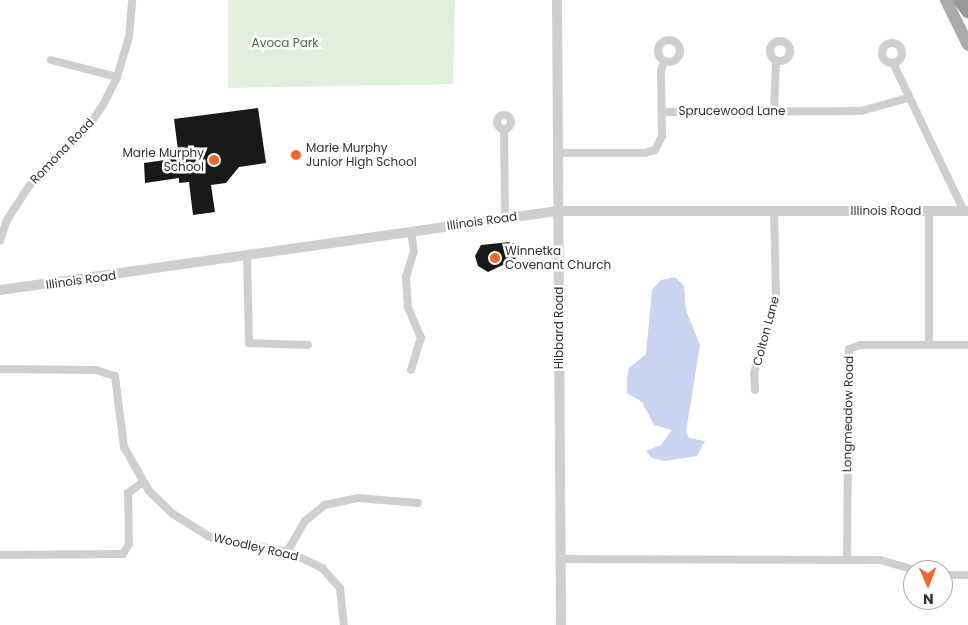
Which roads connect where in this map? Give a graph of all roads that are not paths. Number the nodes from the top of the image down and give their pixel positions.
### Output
1 (132, 0) edge
2 (557, 0) edge
3 (946, 0) edge
4 (955, 0) edge
5 (960, 0) edge
6 (968, 11) edge
7 (968, 27) edge
8 (968, 45) edge
9 (50, 60) dead end
10 (664, 61) dead end
11 (776, 61) dead end
12 (893, 63) dead end
13 (117, 77) junction
14 (908, 98) junction
15 (774, 111) junction
16 (662, 112) junction
17 (504, 129) dead end
18 (558, 153) junction
19 (558, 211) junction
20 (774, 211) junction
21 (929, 211) junction
22 (966, 211) edge
23 (505, 217) junction
24 (411, 231) junction
25 (0, 241) edge
26 (247, 255) junction
27 (0, 290) edge
28 (929, 344) junction
29 (308, 345) dead end
30 (968, 345) edge
31 (0, 369) edge
32 (411, 370) dead end
33 (755, 390) dead end
34 (142, 482) junction
35 (418, 502) dead end
36 (287, 552) junction
37 (0, 555) edge
38 (560, 559) junction
39 (847, 559) junction
40 (903, 566) edge
41 (953, 575) edge
42 (968, 575) edge
43 (344, 625) edge
44 (560, 625) edge

1 - 13 street, Romona Road
2 - 18 street, Hibbard Road
3 - 8 main road
4 - 7 main road
5 - 6 highway
9 - 13 street
10 - 16 street
11 - 15 street
12 - 14 street
13 - 25 street, Romona Road
14 - 15 street, Sprucewood Lane
14 - 22 street
15 - 16 street, Sprucewood Lane
16 - 18 street, Sprucewood Lane
17 - 23 street
18 - 19 street, Hibbard Road
19 - 20 street, Illinois Road
19 - 23 street, Illinois Road
19 - 38 street, Hibbard Road
20 - 21 street, Illinois Road
20 - 33 street, Colton Lane
21 - 22 street, Illinois Road
21 - 28 street
23 - 24 street, Illinois Road
24 - 26 street, Illinois Road
24 - 32 street
26 - 27 street, Illinois Road
26 - 29 street
28 - 30 street, Longmeadow Road
28 - 39 street, Longmeadow Road
31 - 34 street, Woodley Road
34 - 36 street, Woodley Road
34 - 37 street
35 - 36 street
36 - 43 street, Woodley Road
38 - 39 street
38 - 44 street, Hibbard Road
39 - 40 street
41 - 42 street

